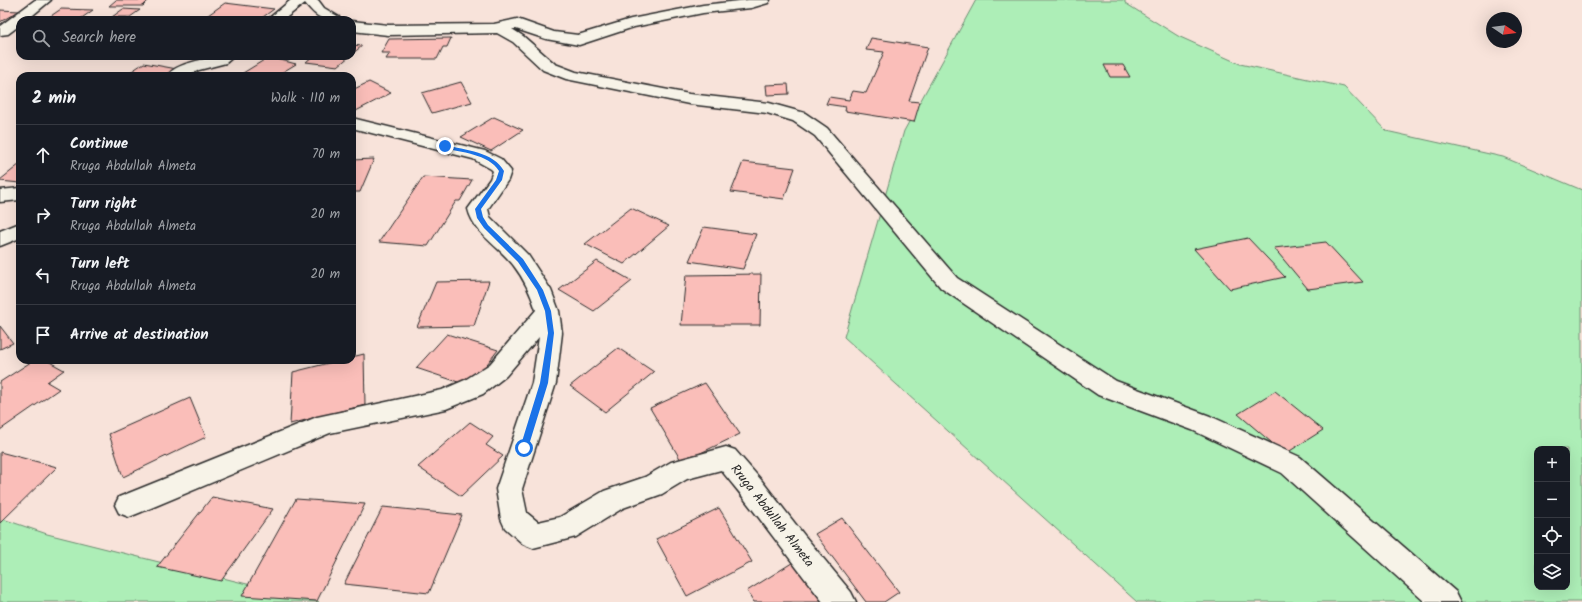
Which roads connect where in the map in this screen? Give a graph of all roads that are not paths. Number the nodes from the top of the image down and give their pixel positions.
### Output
1 (44, 0) edge
2 (300, 0) edge
3 (310, 0) edge
4 (763, 0) edge
5 (24, 16) edge
6 (279, 16) edge
7 (327, 16) edge
8 (16, 22) edge
9 (356, 27) edge
10 (493, 28) junction
11 (3, 32) dead end
12 (222, 64) edge
13 (183, 72) edge
14 (356, 124) edge
15 (16, 194) edge
16 (0, 196) edge
17 (16, 232) edge
18 (0, 239) edge
19 (548, 311) junction
20 (129, 504) dead end
21 (841, 602) edge
22 (1446, 602) edge

1 - 5 street
2 - 6 street
3 - 7 street
4 - 10 street
8 - 11 street
9 - 10 street
10 - 22 street
12 - 13 street
14 - 19 street, Rruga Abdullah Almeta
15 - 16 street
17 - 18 street
19 - 20 street
19 - 21 street, Rruga Abdullah Almeta

